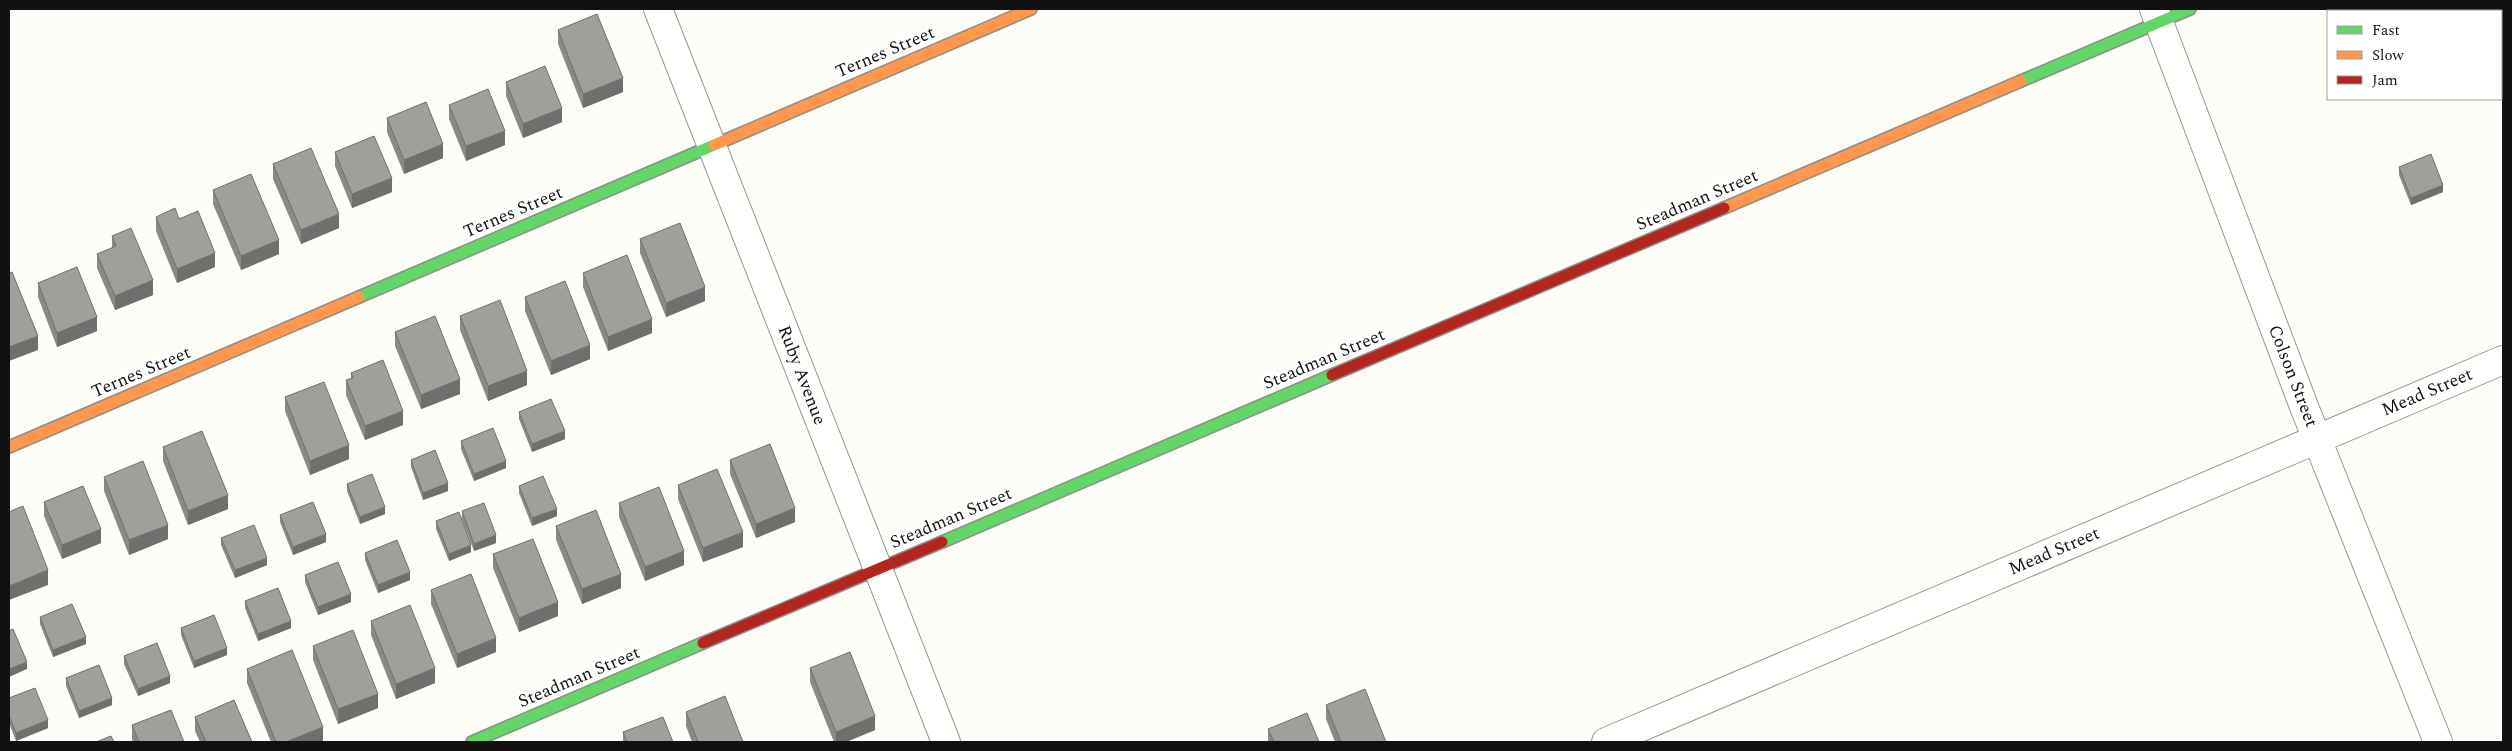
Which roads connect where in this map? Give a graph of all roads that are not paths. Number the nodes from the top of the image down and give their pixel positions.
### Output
1 (658, 9) edge
2 (1030, 9) edge
3 (2190, 9) edge
4 (2156, 15) edge
5 (712, 145) junction
6 (2503, 360) edge
7 (2317, 438) junction
8 (9, 447) edge
9 (877, 569) junction
10 (472, 742) edge
11 (946, 742) edge
12 (1606, 742) edge
13 (2438, 742) edge

1 - 5 street, Ruby Avenue
2 - 5 street, Ternes Street
3 - 4 street, Steadman Street
4 - 7 street, Colson Street
4 - 9 street, Steadman Street
5 - 8 street, Ternes Street
5 - 9 street, Ruby Avenue
6 - 7 street, Mead Street
7 - 12 street, Mead Street
7 - 13 street, Colson Street
9 - 10 street, Steadman Street
9 - 11 street, Ruby Avenue

